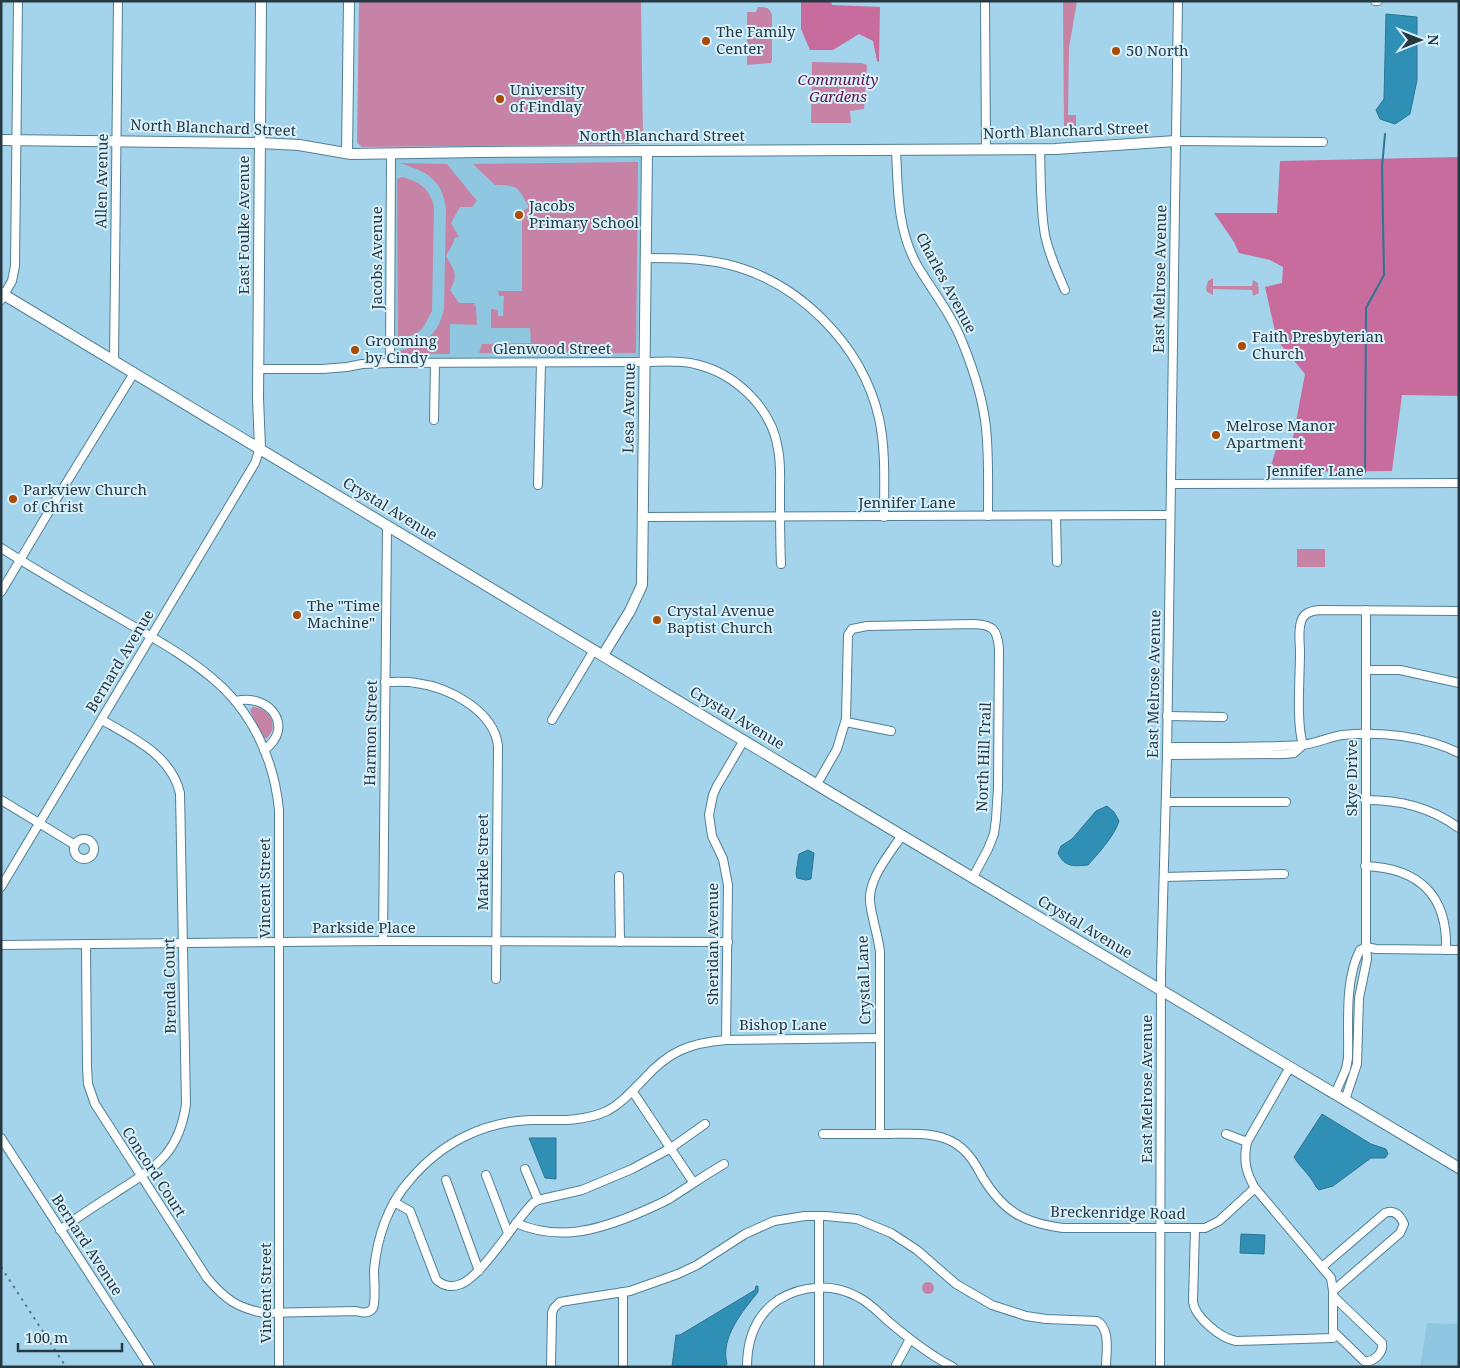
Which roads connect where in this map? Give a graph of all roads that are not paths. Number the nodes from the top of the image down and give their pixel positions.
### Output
1 (18, 1) edge
2 (118, 1) edge
3 (261, 1) edge
4 (349, 1) edge
5 (985, 1) edge
6 (1178, 1) edge
7 (1, 140) edge
8 (16, 140) junction
9 (117, 141) junction
10 (1176, 142) junction
11 (1323, 142) dead end
12 (260, 143) junction
13 (1040, 149) junction
14 (896, 150) junction
15 (986, 150) junction
16 (647, 151) junction
17 (347, 153) junction
18 (391, 154) junction
19 (646, 258) junction
20 (1065, 290) dead end
21 (2, 296) edge
22 (114, 361) junction
23 (645, 362) junction
24 (390, 363) junction
25 (435, 363) junction
26 (541, 363) junction
27 (259, 369) junction
28 (134, 373) junction
29 (434, 420) dead end
30 (260, 448) junction
31 (1459, 483) edge
32 (1171, 484) junction
33 (538, 485) dead end
34 (1170, 514) junction
35 (988, 516) junction
36 (1056, 516) junction
37 (644, 517) junction
38 (780, 517) junction
39 (884, 517) junction
40 (388, 525) junction
41 (1, 548) edge
42 (21, 560) junction
43 (1057, 562) dead end
44 (781, 564) dead end
45 (1, 592) edge
46 (1366, 610) junction
47 (1459, 611) edge
48 (151, 637) junction
49 (599, 653) junction
50 (1366, 670) junction
51 (385, 682) junction
52 (1459, 682) edge
53 (236, 701) junction
54 (1168, 716) junction
55 (1223, 717) dead end
56 (102, 720) junction
57 (552, 720) dead end
58 (846, 722) junction
59 (891, 731) dead end
60 (1366, 735) junction
61 (744, 740) junction
62 (1303, 745) junction
63 (264, 750) junction
64 (1167, 751) junction
65 (1459, 753) edge
66 (817, 784) junction
67 (1, 800) edge
68 (1365, 800) junction
69 (1166, 802) junction
70 (1286, 802) dead end
71 (40, 823) junction
72 (1459, 828) edge
73 (902, 835) junction
74 (75, 845) dead end
75 (1365, 866) junction
76 (1284, 874) dead end
77 (619, 876) dead end
78 (972, 877) junction
79 (1164, 878) junction
80 (1, 887) edge
81 (383, 941) junction
82 (278, 942) junction
83 (496, 942) junction
84 (620, 942) junction
85 (728, 942) junction
86 (183, 943) junction
87 (86, 944) junction
88 (1, 945) edge
89 (1366, 946) junction
90 (1446, 950) junction
91 (1459, 950) edge
92 (496, 979) dead end
93 (1161, 990) junction
94 (1348, 1015) junction
95 (1358, 1021) junction
96 (880, 1038) junction
97 (726, 1040) junction
98 (1290, 1067) junction
99 (633, 1092) junction
100 (1340, 1097) junction
101 (705, 1124) dead end
102 (823, 1134) dead end
103 (880, 1134) junction
104 (1226, 1134) dead end
105 (1, 1138) edge
106 (1247, 1142) junction
107 (671, 1148) junction
108 (724, 1164) dead end
109 (1459, 1168) edge
110 (525, 1169) dead end
111 (486, 1175) dead end
112 (141, 1176) junction
113 (446, 1180) dead end
114 (693, 1182) junction
115 (1255, 1188) junction
116 (538, 1200) junction
117 (394, 1202) junction
118 (819, 1216) junction
119 (516, 1223) junction
120 (1160, 1228) junction
121 (1195, 1228) junction
122 (60, 1230) junction
123 (508, 1233) junction
124 (1322, 1266) junction
125 (479, 1271) junction
126 (819, 1288) junction
127 (623, 1292) junction
128 (1333, 1293) junction
129 (279, 1314) junction
130 (1334, 1334) junction
131 (910, 1339) junction
132 (896, 1365) dead end
133 (150, 1367) edge
134 (279, 1367) edge
135 (551, 1367) edge
136 (623, 1367) edge
137 (748, 1367) edge
138 (819, 1367) edge
139 (954, 1367) edge
140 (1106, 1367) edge
141 (1160, 1367) edge

1 - 8 street
2 - 9 street, Allen Avenue
3 - 12 street, East Foulke Avenue
4 - 17 street
5 - 15 street
6 - 10 street, East Melrose Avenue
7 - 8 street, North Blanchard Street
8 - 9 street, North Blanchard Street
8 - 21 street
9 - 12 street, North Blanchard Street
9 - 22 street, Allen Avenue
10 - 11 street, North Blanchard Street
10 - 13 street, North Blanchard Street
10 - 32 street, East Melrose Avenue
12 - 17 street, North Blanchard Street
12 - 27 street, East Foulke Avenue
13 - 15 street, North Blanchard Street
13 - 20 street
14 - 15 street, North Blanchard Street
14 - 16 street, North Blanchard Street
14 - 35 street, Charles Avenue
16 - 18 street, North Blanchard Street
16 - 19 street, Lesa Avenue
17 - 18 street, North Blanchard Street
18 - 24 street, Jacobs Avenue
19 - 23 street, Lesa Avenue
19 - 39 street
21 - 22 street, Crystal Avenue
22 - 28 street, Crystal Avenue
23 - 26 street, Glenwood Street
23 - 37 street, Lesa Avenue
23 - 38 street, Glenwood Street
24 - 25 street, Glenwood Street
24 - 27 street, Glenwood Street
25 - 26 street, Glenwood Street
25 - 29 street
26 - 33 street
27 - 30 street, East Foulke Avenue
28 - 30 street, Crystal Avenue
28 - 42 street
30 - 40 street, Crystal Avenue
30 - 48 street, Bernard Avenue
31 - 32 street, Jennifer Lane
32 - 34 street, East Melrose Avenue
34 - 36 street, Jennifer Lane
34 - 54 street, East Melrose Avenue
35 - 36 street, Jennifer Lane
35 - 39 street, Jennifer Lane
36 - 43 street
37 - 38 street, Jennifer Lane
37 - 49 street, Lesa Avenue
38 - 39 street, Jennifer Lane
38 - 44 street, Glenwood Street
40 - 49 street, Crystal Avenue
40 - 51 street, Harmon Street
41 - 42 street, Vincent Street
42 - 45 street
42 - 48 street, Vincent Street
46 - 47 street
46 - 50 street, Skye Drive
46 - 62 street
48 - 53 street, Vincent Street
48 - 56 street, Bernard Avenue
49 - 57 street
49 - 61 street, Crystal Avenue
50 - 52 street
50 - 60 street, Skye Drive
51 - 81 street, Harmon Street
51 - 83 street, Markle Street
53 - 63 street, Vincent Street
53 - 63 street
54 - 55 street
54 - 64 street, East Melrose Avenue
56 - 71 street, Bernard Avenue
56 - 86 street, Brenda Court
58 - 59 street
58 - 66 street
58 - 78 street, North Hill Trail
60 - 62 street
60 - 65 street
60 - 68 street, Skye Drive
61 - 66 street, Crystal Avenue
61 - 85 street, Sheridan Avenue
62 - 64 street
63 - 82 street, Vincent Street
64 - 69 street, East Melrose Avenue
66 - 73 street, Crystal Avenue
67 - 71 street
68 - 72 street
68 - 75 street, Skye Drive
69 - 70 street
69 - 79 street, East Melrose Avenue
71 - 74 street
71 - 80 street, Bernard Avenue
73 - 78 street, Crystal Avenue
73 - 96 street, Crystal Lane
75 - 89 street, Skye Drive
75 - 90 street
76 - 79 street
77 - 84 street
78 - 93 street, Crystal Avenue
79 - 93 street, East Melrose Avenue
81 - 82 street, Parkside Place
81 - 83 street, Parkside Place
82 - 86 street, Parkside Place
82 - 129 street, Vincent Street
83 - 84 street, Parkside Place
83 - 92 street, Markle Street
84 - 85 street, Parkside Place
85 - 97 street, Sheridan Avenue
86 - 87 street, Parkside Place
86 - 112 street, Brenda Court
87 - 88 street, Parkside Place
87 - 112 street, Concord Court
89 - 90 street
89 - 94 street, Skye Drive
89 - 95 street, Skye Drive
90 - 91 street
93 - 98 street, Crystal Avenue
93 - 120 street, East Melrose Avenue
94 - 95 street
94 - 100 street, Skye Drive
95 - 100 street, Skye Drive
96 - 97 street, Bishop Lane
96 - 103 street, Crystal Lane
97 - 99 street, Bishop Lane
98 - 100 street, Crystal Avenue
98 - 106 street
99 - 107 street
99 - 117 street, Bishop Lane
100 - 109 street, Crystal Avenue
101 - 107 street
102 - 103 street, Breckenridge Road
103 - 120 street, Breckenridge Road
104 - 106 street
105 - 122 street, Bernard Avenue
106 - 115 street
107 - 114 street
107 - 116 street
108 - 114 street
110 - 116 street
111 - 123 street
112 - 122 street, Brenda Court
112 - 129 street, Concord Court
113 - 125 street
114 - 119 street
115 - 121 street, Breckenridge Road
115 - 124 street
116 - 119 street
117 - 125 street
117 - 129 street, Concord Court
118 - 126 street
118 - 127 street
118 - 140 street
119 - 123 street
120 - 121 street, Breckenridge Road
120 - 141 street, East Melrose Avenue
121 - 130 street
122 - 133 street, Bernard Avenue
123 - 125 street
124 - 128 street
124 - 128 street
126 - 131 street
126 - 137 street
126 - 138 street
127 - 135 street
127 - 136 street
128 - 130 street
128 - 130 street
129 - 134 street, Vincent Street
131 - 132 street
131 - 139 street

